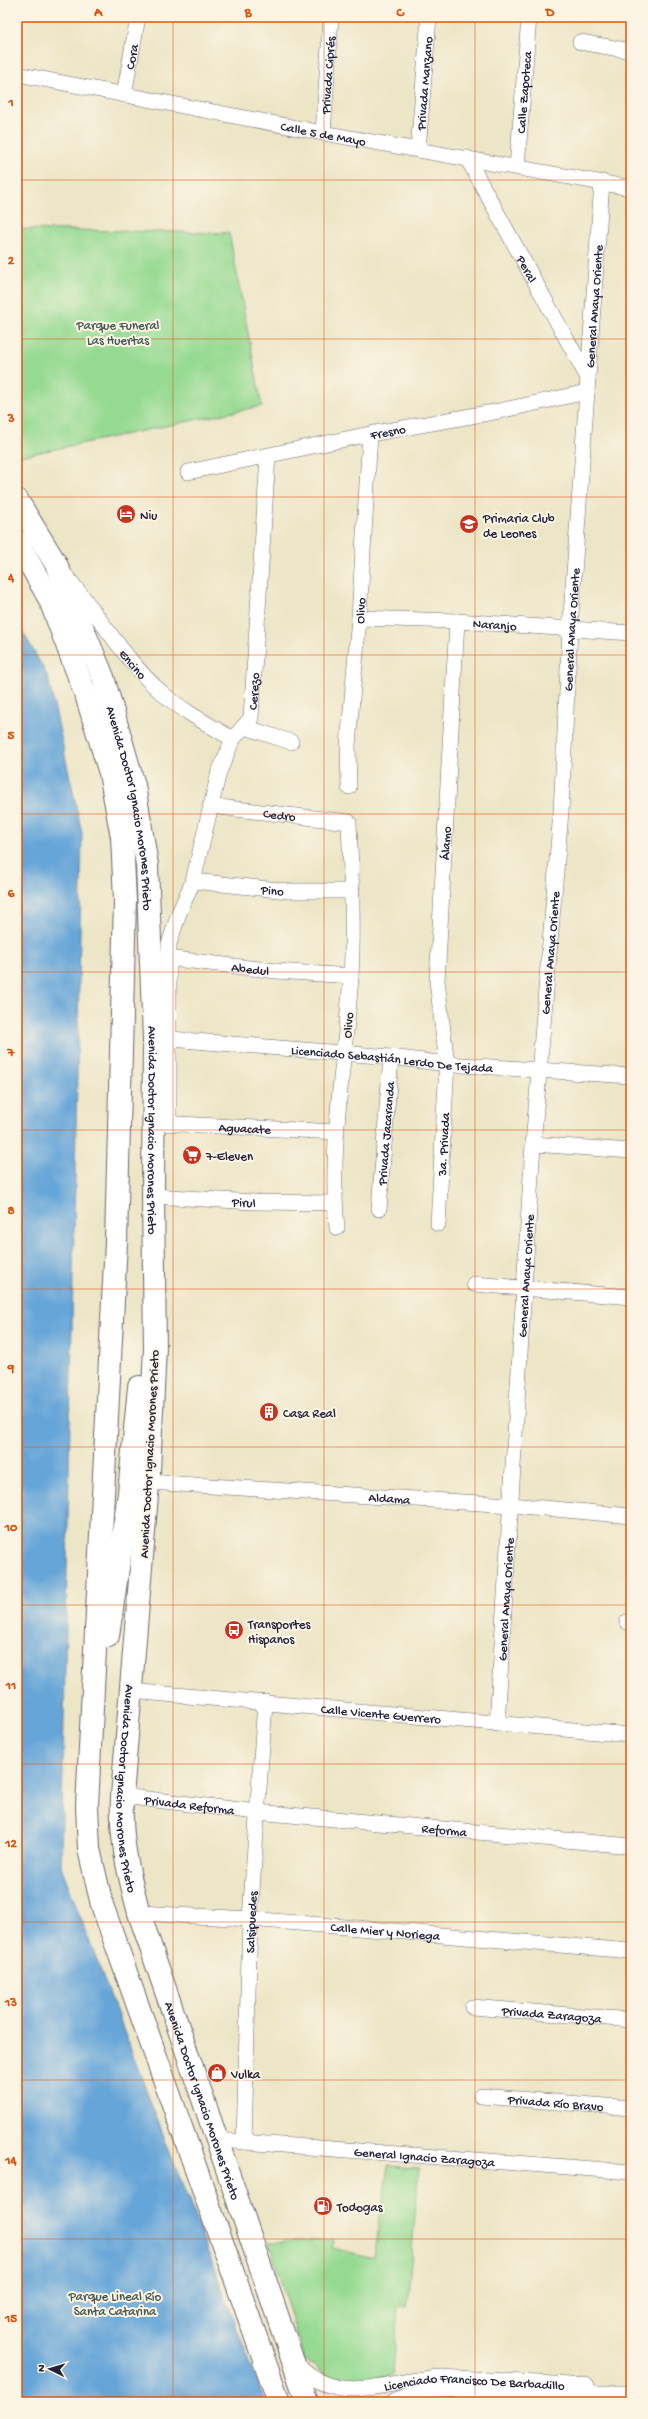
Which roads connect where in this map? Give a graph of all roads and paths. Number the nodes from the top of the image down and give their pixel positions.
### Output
1 (138, 17) edge
2 (331, 17) edge
3 (429, 17) edge
4 (529, 17) edge
5 (580, 42) dead end
6 (631, 51) edge
7 (17, 74) edge
8 (124, 95) junction
9 (322, 133) junction
10 (418, 150) junction
11 (467, 158) junction
12 (518, 167) junction
13 (602, 182) junction
14 (631, 188) edge
15 (588, 385) junction
16 (370, 434) junction
17 (268, 456) junction
18 (188, 472) dead end
19 (17, 500) edge
20 (17, 541) edge
21 (56, 564) junction
22 (359, 618) junction
23 (457, 621) junction
24 (570, 629) junction
25 (631, 633) edge
26 (244, 727) junction
27 (233, 739) junction
28 (291, 742) dead end
29 (349, 787) dead end
30 (210, 806) junction
31 (349, 822) joint
32 (193, 882) junction
33 (352, 891) junction
34 (160, 957) junction
35 (351, 976) junction
36 (161, 1038) junction
37 (344, 1053) junction
38 (390, 1057) junction
39 (447, 1064) junction
40 (538, 1069) junction
41 (631, 1076) edge
42 (161, 1123) junction
43 (337, 1132) junction
44 (533, 1144) junction
45 (631, 1151) edge
46 (153, 1196) junction
47 (334, 1203) junction
48 (379, 1209) dead end
49 (438, 1224) dead end
50 (154, 1228) junction
51 (336, 1228) dead end
52 (474, 1284) dead end
53 (525, 1288) junction
54 (631, 1297) edge
55 (148, 1482) junction
56 (511, 1505) junction
57 (631, 1516) edge
58 (130, 1691) junction
59 (265, 1702) junction
60 (497, 1724) junction
61 (631, 1735) edge
62 (90, 1744) junction
63 (122, 1796) junction
64 (257, 1812) junction
65 (631, 1846) edge
66 (140, 1913) junction
67 (250, 1919) junction
68 (631, 1951) edge
69 (472, 2007) dead end
70 (631, 2020) edge
71 (481, 2096) dead end
72 (631, 2108) edge
73 (218, 2140) junction
74 (244, 2142) junction
75 (631, 2172) edge
76 (292, 2358) junction
77 (631, 2393) edge
78 (587, 2395) edge
79 (279, 2402) edge
80 (307, 2402) edge
81 (393, 2402) edge

1 - 8 street, Cora
2 - 9 street, Privada Ciprés
3 - 10 street, Privada Manzano
4 - 12 street, Calle Zapoteca
5 - 6 street
7 - 8 street, Calle 5 de Mayo
8 - 9 street, Calle 5 de Mayo
9 - 10 street, Calle 5 de Mayo
10 - 11 street, Calle 5 de Mayo
11 - 12 street, Calle 5 de Mayo
11 - 15 street, Peral
12 - 13 street, Calle 5 de Mayo
13 - 14 street, Calle 5 de Mayo
13 - 15 street, General Anaya Oriente
15 - 16 street, Fresno
15 - 24 street, General Anaya Oriente
16 - 17 street, Fresno
16 - 22 street, Olivo
17 - 18 street, Fresno
17 - 26 street, Cerezo
19 - 21 highway, Avenida Doctor Ignacio Morones Prieto
20 - 62 highway, Avenida Doctor Ignacio Morones Prieto
21 - 27 street, Encino
21 - 34 highway, Avenida Doctor Ignacio Morones Prieto
22 - 23 street, Naranjo
22 - 29 street, Olivo
23 - 24 street, Naranjo
23 - 39 street, Álamo
24 - 25 street, Naranjo
24 - 40 street, General Anaya Oriente
26 - 27 street, Cerezo
26 - 28 street
27 - 30 street, Cerezo
30 - 31 street, Cedro
30 - 32 street, Cerezo
31 - 33 street, Olivo
32 - 33 street, Pino
32 - 34 street, Cerezo
33 - 35 street, Olivo
34 - 35 street, Abedul
34 - 36 highway, Avenida Doctor Ignacio Morones Prieto
35 - 37 street, Olivo
36 - 37 street, Licenciado Sebastián Lerdo De Tejada
36 - 42 highway, Avenida Doctor Ignacio Morones Prieto
37 - 38 street, Licenciado Sebastián Lerdo De Tejada
37 - 43 street, Olivo
38 - 39 street, Licenciado Sebastián Lerdo De Tejada
38 - 48 street, Privada Jacaranda
39 - 40 street, Licenciado Sebastián Lerdo De Tejada
39 - 49 street, 3a. Privada
40 - 41 street, Licenciado Sebastián Lerdo De Tejada
40 - 44 street, General Anaya Oriente
42 - 43 street, Aguacate
42 - 46 highway, Avenida Doctor Ignacio Morones Prieto
43 - 47 street, Olivo
44 - 45 street
44 - 53 street, General Anaya Oriente
46 - 47 street, Pirul
46 - 50 highway, Avenida Doctor Ignacio Morones Prieto
47 - 51 street, Olivo
50 - 55 highway, Avenida Doctor Ignacio Morones Prieto
50 - 62 highway
52 - 53 street
53 - 54 street
53 - 56 street, General Anaya Oriente
55 - 56 street, Aldama
55 - 58 highway, Avenida Doctor Ignacio Morones Prieto
56 - 57 street, Aldama
56 - 60 street, General Anaya Oriente
58 - 59 street, Calle Vicente Guerrero
58 - 63 highway, Avenida Doctor Ignacio Morones Prieto
59 - 60 street, Calle Vicente Guerrero
59 - 64 street, Salsipuedes
60 - 61 street, Calle Vicente Guerrero
62 - 79 highway, Avenida Doctor Ignacio Morones Prieto
63 - 64 street, Privada Reforma
63 - 66 highway, Avenida Doctor Ignacio Morones Prieto
64 - 65 street, Reforma
64 - 67 street, Salsipuedes
66 - 67 street, Calle Mier y Noriega
66 - 73 highway, Avenida Doctor Ignacio Morones Prieto
67 - 68 street, Calle Mier y Noriega
67 - 74 street, Salsipuedes
69 - 70 street, Privada Zaragoza
71 - 72 street, Privada Río Bravo
73 - 74 street, General Ignacio Zaragoza
73 - 76 highway, Avenida Doctor Ignacio Morones Prieto
74 - 75 street, General Ignacio Zaragoza
76 - 78 street, Licenciado Francisco De Barbadillo
76 - 80 highway, Avenida Doctor Ignacio Morones Prieto
77 - 78 street, Licenciado Francisco De Barbadillo
78 - 81 street, Licenciado Francisco De Barbadillo

